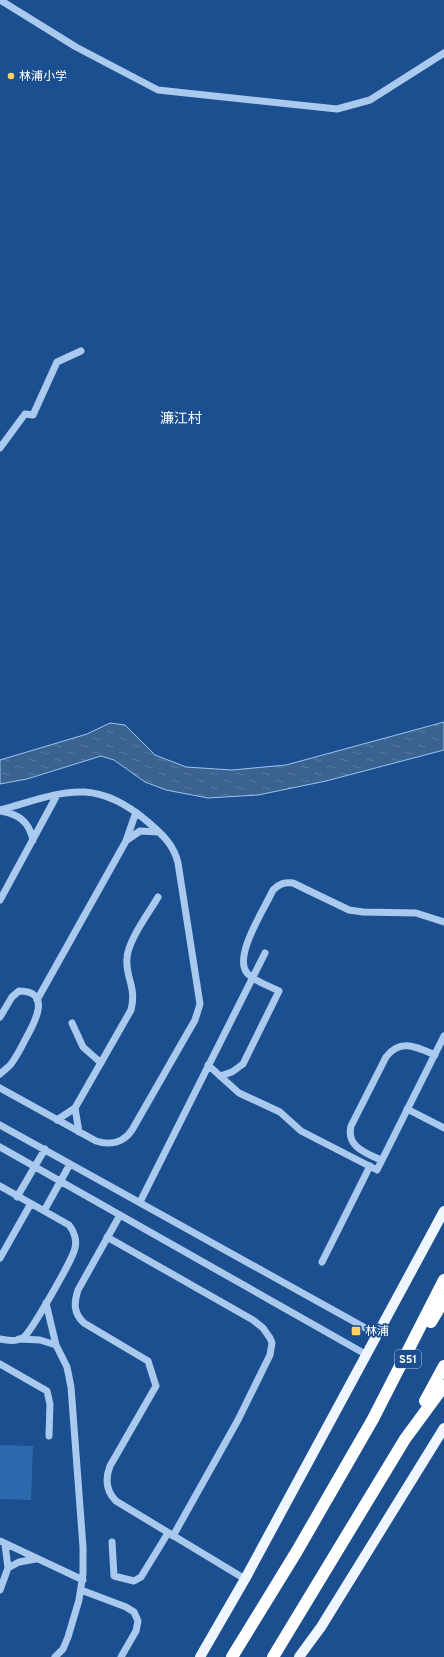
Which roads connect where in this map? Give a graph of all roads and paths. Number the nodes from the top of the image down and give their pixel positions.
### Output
1 (0, 0) edge
2 (444, 53) edge
3 (81, 351) dead end
4 (0, 448) edge
5 (57, 795) junction
6 (0, 810) edge
7 (136, 812) junction
8 (159, 832) junction
9 (33, 840) junction
10 (126, 840) junction
11 (158, 897) dead end
12 (0, 900) edge
13 (444, 922) edge
14 (265, 953) dead end
15 (253, 978) junction
16 (37, 1000) junction
17 (0, 1017) edge
18 (72, 1023) dead end
19 (444, 1036) edge
20 (434, 1055) junction
21 (101, 1063) junction
22 (208, 1066) junction
23 (0, 1074) edge
24 (220, 1076) junction
25 (0, 1088) edge
26 (75, 1108) junction
27 (407, 1108) junction
28 (57, 1120) junction
29 (0, 1124) edge
30 (444, 1128) edge
31 (78, 1132) junction
32 (0, 1147) edge
33 (45, 1150) junction
34 (381, 1160) junction
35 (70, 1164) junction
36 (370, 1166) junction
37 (35, 1167) junction
38 (60, 1181) junction
39 (0, 1186) edge
40 (17, 1197) junction
41 (140, 1202) junction
42 (30, 1205) junction
43 (444, 1211) edge
44 (44, 1212) junction
45 (120, 1215) junction
46 (107, 1237) junction
47 (0, 1258) edge
48 (322, 1262) dead end
49 (444, 1280) edge
50 (444, 1300) edge
51 (46, 1303) junction
52 (378, 1335) junction
53 (0, 1339) edge
54 (19, 1339) junction
55 (56, 1345) junction
56 (367, 1355) junction
57 (0, 1364) edge
58 (444, 1366) edge
59 (444, 1386) edge
60 (372, 1419) junction
61 (444, 1428) edge
62 (49, 1436) dead end
63 (405, 1439) junction
64 (171, 1534) junction
65 (3, 1542) edge
66 (112, 1542) dead end
67 (36, 1558) junction
68 (8, 1568) junction
69 (83, 1580) junction
70 (245, 1580) junction
71 (0, 1590) edge
72 (81, 1590) junction
73 (56, 1657) edge
74 (121, 1657) edge
75 (200, 1657) edge
76 (232, 1657) edge
77 (273, 1657) edge
78 (299, 1657) edge

1 - 2 street
3 - 4 street
5 - 6 street
5 - 7 street
5 - 9 street
6 - 9 street
7 - 8 street
7 - 10 street
8 - 10 street
8 - 31 street
9 - 12 street
10 - 16 street
11 - 21 street
13 - 15 street
14 - 15 street
15 - 22 street
15 - 24 street
16 - 17 street
16 - 23 street
18 - 21 street
19 - 20 street
20 - 27 street
20 - 34 street
21 - 26 street
22 - 24 street
22 - 41 street
24 - 36 street
25 - 28 street
26 - 28 street
26 - 31 street
27 - 30 street
27 - 34 street
28 - 31 street
29 - 33 street
32 - 37 street
33 - 35 street
33 - 37 street
34 - 36 street
35 - 38 street
35 - 41 street
36 - 48 street
37 - 38 street
37 - 40 street
38 - 44 street
38 - 45 street
39 - 40 street
40 - 42 street
41 - 52 street
42 - 44 street
42 - 47 street
43 - 52 main road
44 - 51 street
45 - 46 street
45 - 56 street
46 - 64 street
46 - 64 street
49 - 60 highway
50 - 60 highway, S51
51 - 54 street
51 - 55 street
52 - 56 main road
53 - 54 street
54 - 55 street
55 - 69 street
56 - 70 main road
57 - 62 street
58 - 63 highway
59 - 63 highway
60 - 76 highway
61 - 78 main road
63 - 77 highway
64 - 66 street
64 - 70 street
65 - 67 street
65 - 68 street
67 - 68 street
67 - 69 street
68 - 71 street
69 - 72 street
70 - 75 main road
72 - 73 street
72 - 74 street

